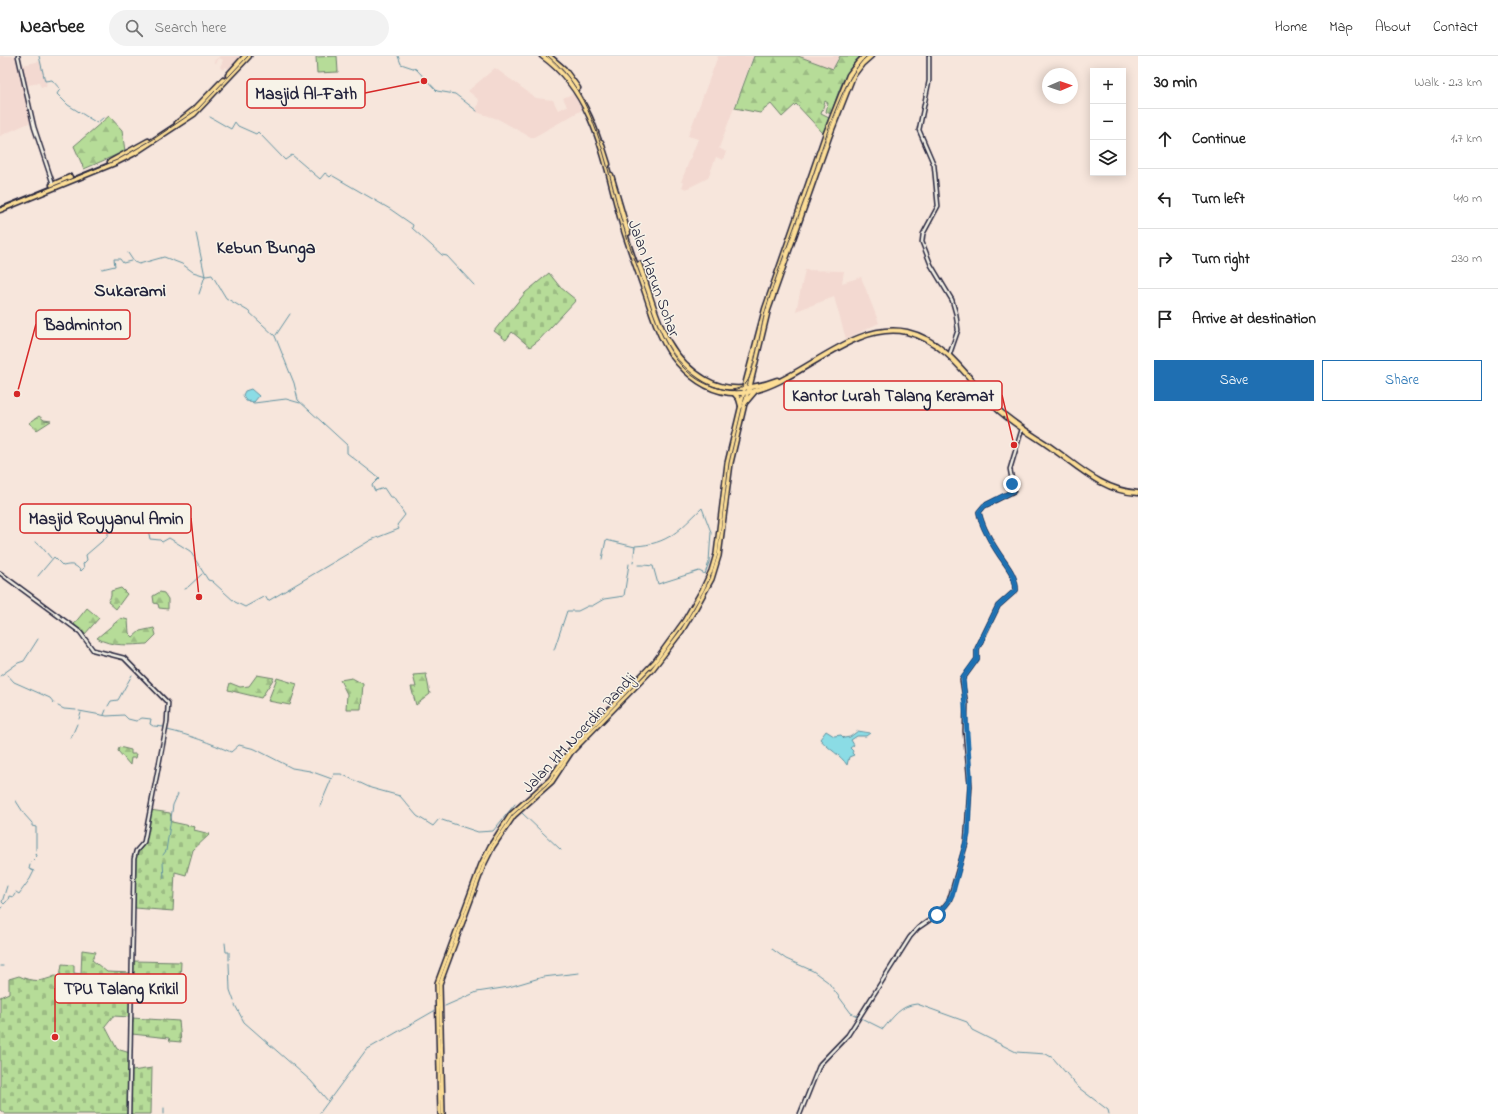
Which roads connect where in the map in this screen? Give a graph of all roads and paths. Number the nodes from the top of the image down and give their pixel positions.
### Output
1 (18, 56) edge
2 (245, 56) edge
3 (249, 56) edge
4 (542, 56) edge
5 (549, 56) edge
6 (865, 56) edge
7 (871, 56) edge
8 (929, 56) edge
9 (833, 120) junction
10 (127, 155) junction
11 (53, 184) junction
12 (9, 204) junction
13 (0, 206) edge
14 (0, 210) edge
15 (949, 356) junction
16 (749, 373) junction
17 (779, 381) junction
18 (730, 388) junction
19 (757, 389) junction
20 (746, 390) junction
21 (734, 392) junction
22 (745, 403) junction
23 (741, 406) junction
24 (1022, 429) junction
25 (1138, 493) edge
26 (0, 573) edge
27 (686, 622) junction
28 (129, 1114) edge
29 (440, 1114) edge
30 (443, 1114) edge
31 (800, 1114) edge

1 - 11 street
2 - 10 highway
3 - 10 highway
4 - 21 highway, Jalan Harun Sohar
5 - 18 highway, Jalan Harun Sohar
6 - 9 highway
7 - 9 highway
8 - 15 street
9 - 16 highway
9 - 20 highway
10 - 11 highway
10 - 12 highway
11 - 12 highway
12 - 13 highway
12 - 14 highway
15 - 17 highway, Jalan Harun Sohar
15 - 24 highway, Jalan Harun Sohar
16 - 18 highway
16 - 20 highway
17 - 19 highway, Jalan Harun Sohar
17 - 20 highway, Jalan Harun Sohar
18 - 20 highway, Jalan Harun Sohar
19 - 20 highway, Jalan Harun Sohar
19 - 22 highway
20 - 21 highway, Jalan Harun Sohar
20 - 22 main road, Jalan HM Noerdin Pandji
20 - 23 main road, Jalan HM Noerdin Pandji
21 - 23 highway
22 - 27 main road, Jalan HM Noerdin Pandji
23 - 27 main road, Jalan HM Noerdin Pandji
24 - 25 highway, Jalan Harun Sohar
24 - 31 street
26 - 28 street
27 - 29 main road, Jalan HM Noerdin Pandji
27 - 30 main road, Jalan HM Noerdin Pandji

